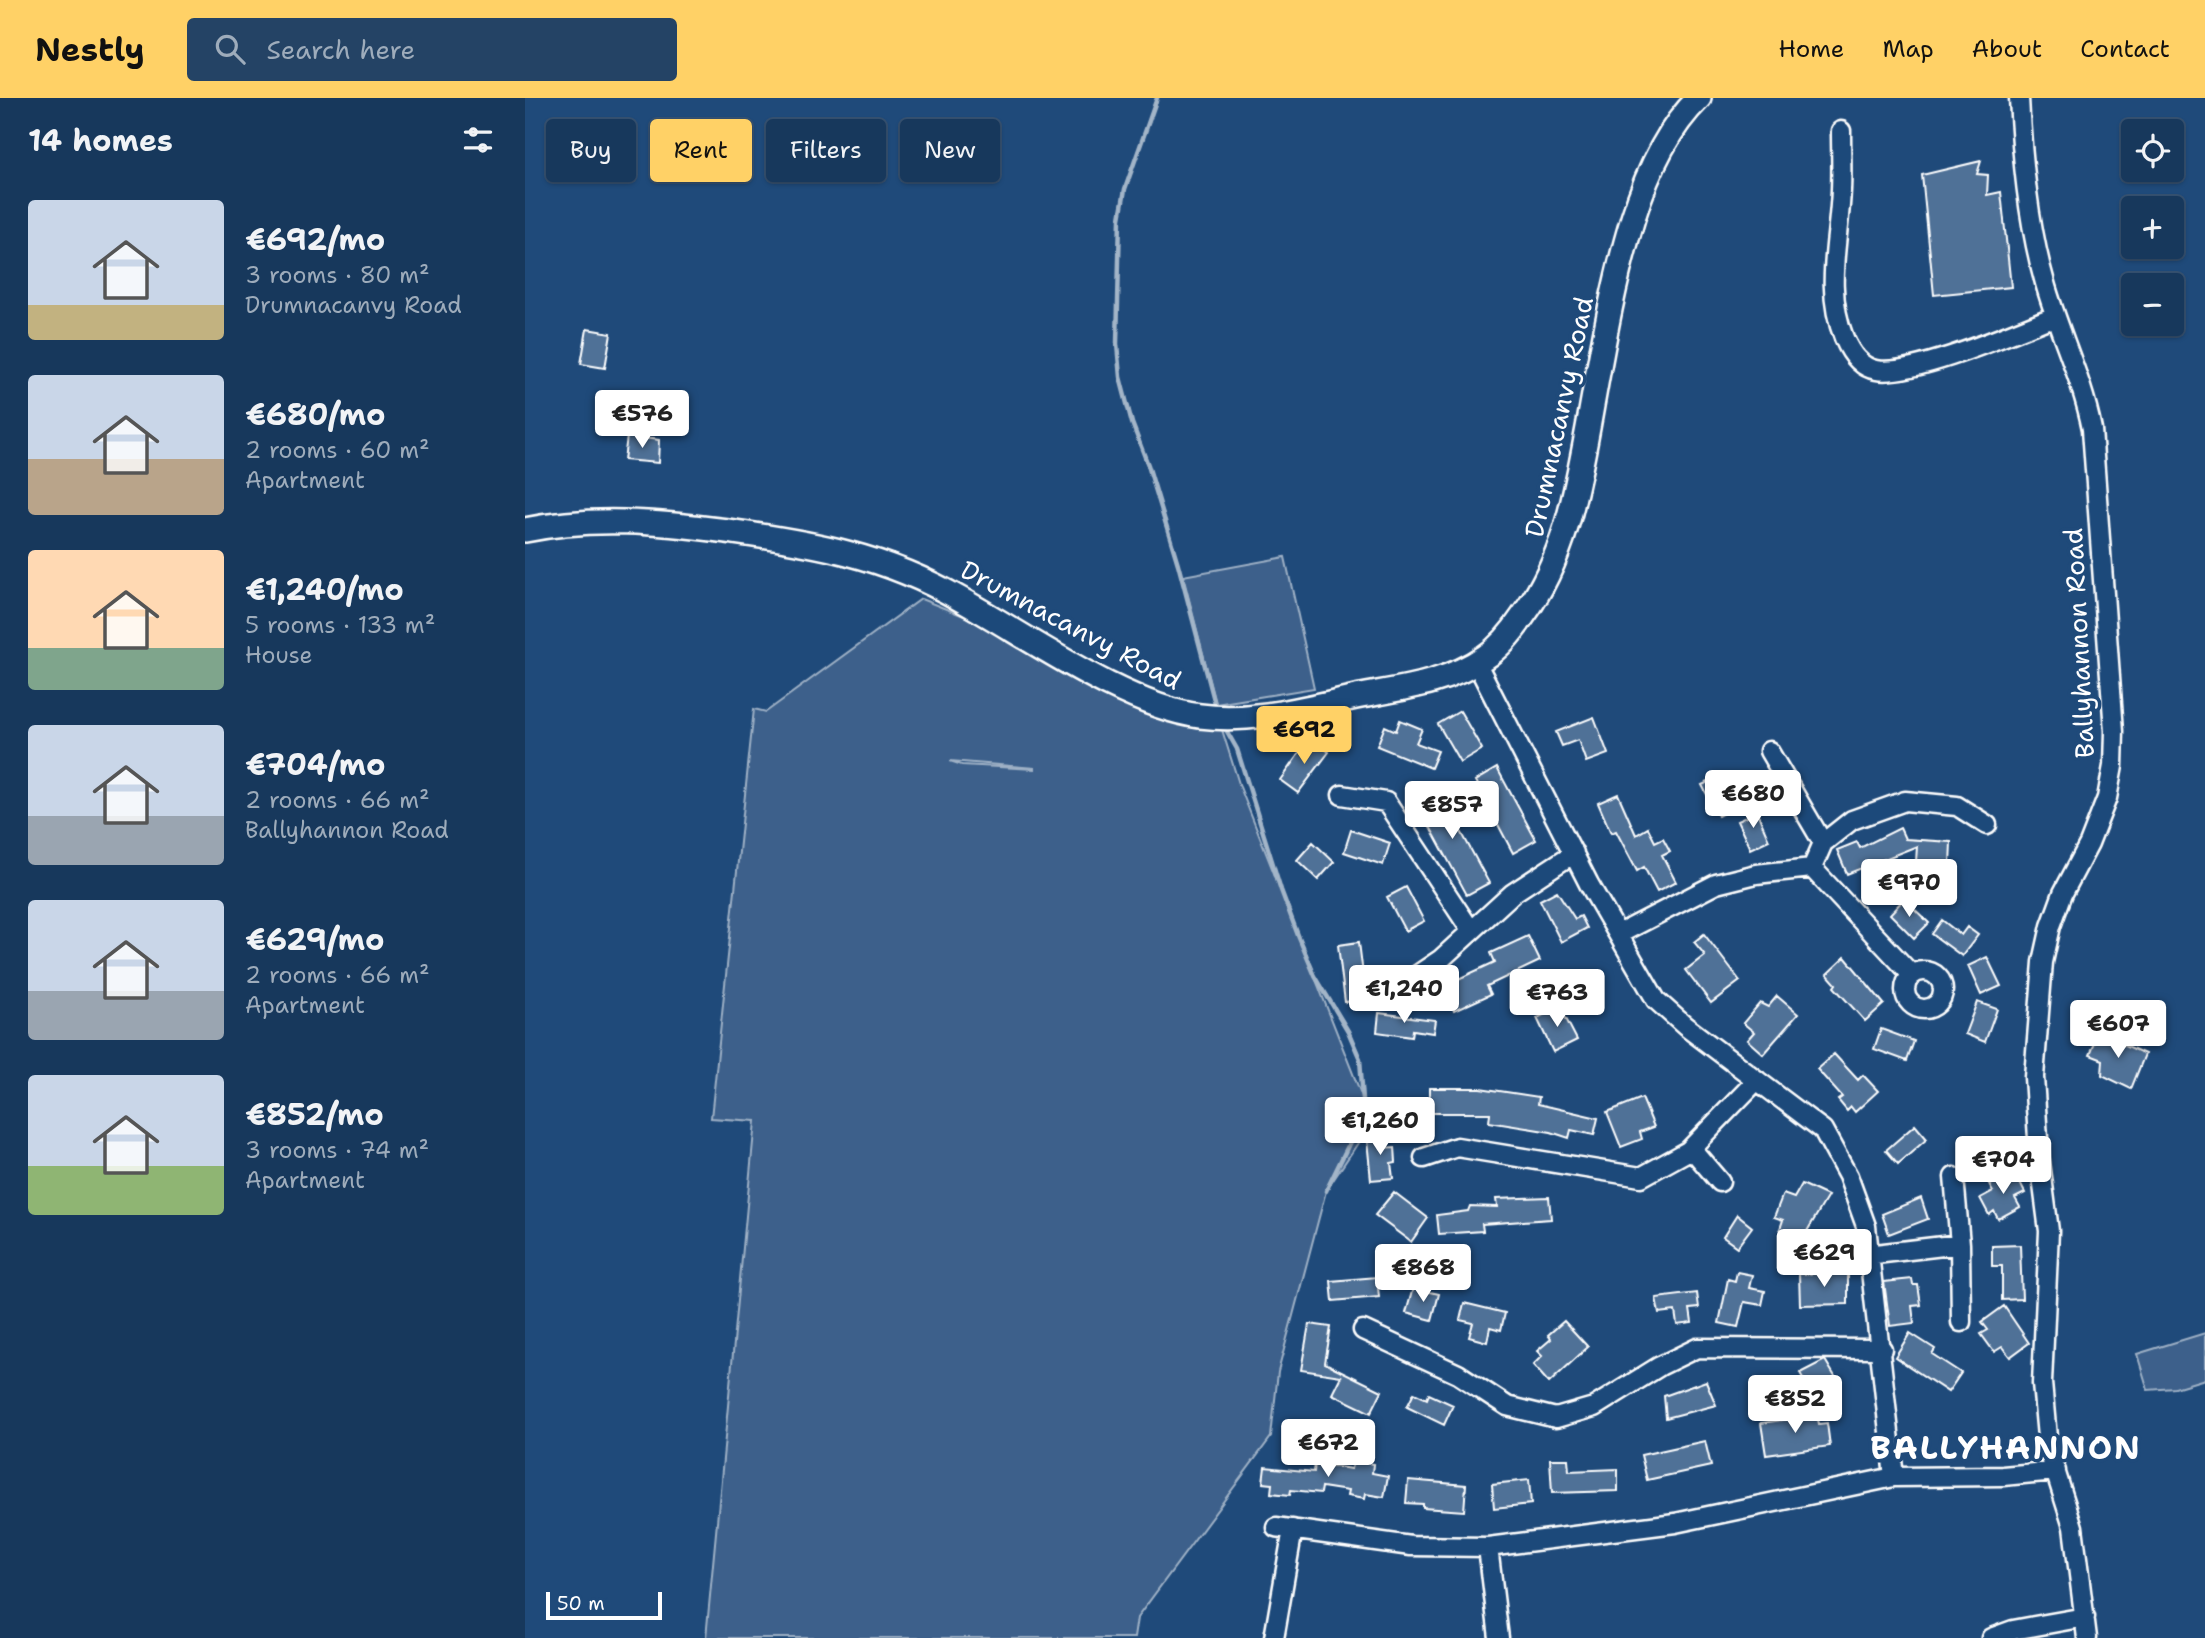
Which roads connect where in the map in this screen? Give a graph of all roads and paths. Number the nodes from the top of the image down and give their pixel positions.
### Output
1 (1699, 98) edge
2 (2019, 98) edge
3 (1841, 131) dead end
4 (2055, 316) junction
5 (525, 530) edge
6 (1476, 662) junction
7 (1769, 751) dead end
8 (1342, 795) dead end
9 (1987, 825) dead end
10 (1823, 843) junction
11 (1574, 853) junction
12 (1812, 868) junction
13 (1470, 929) junction
14 (1619, 934) junction
15 (1912, 975) dead end
16 (1404, 984) dead end
17 (1757, 1080) junction
18 (1691, 1148) junction
19 (1424, 1158) dead end
20 (1954, 1177) dead end
21 (1720, 1182) dead end
22 (1960, 1244) junction
23 (1867, 1255) junction
24 (1961, 1322) dead end
25 (1363, 1330) dead end
26 (1882, 1349) junction
27 (2056, 1471) junction
28 (1894, 1477) junction
29 (1488, 1547) junction
30 (2085, 1617) junction
31 (1274, 1638) edge
32 (1499, 1638) edge
33 (1991, 1638) edge
34 (2087, 1638) edge

1 - 6 main road, Drumnacanvy Road
2 - 4 street, Ballyhannon Road
3 - 4 street
4 - 27 street, Ballyhannon Road
5 - 6 main road, Drumnacanvy Road
6 - 11 street
7 - 10 street
8 - 13 street
9 - 10 street
10 - 12 street
11 - 13 street
11 - 14 street
12 - 14 street
12 - 15 street
13 - 16 street
14 - 17 street
17 - 18 street
17 - 23 street
18 - 19 street
18 - 21 street
20 - 22 street
22 - 23 street
22 - 24 street
23 - 26 street
25 - 26 street
26 - 28 street
27 - 28 street
27 - 30 street, Ballyhannon Road
28 - 29 street
29 - 31 street
29 - 32 street
30 - 33 street
30 - 34 street, Ballyhannon Road

